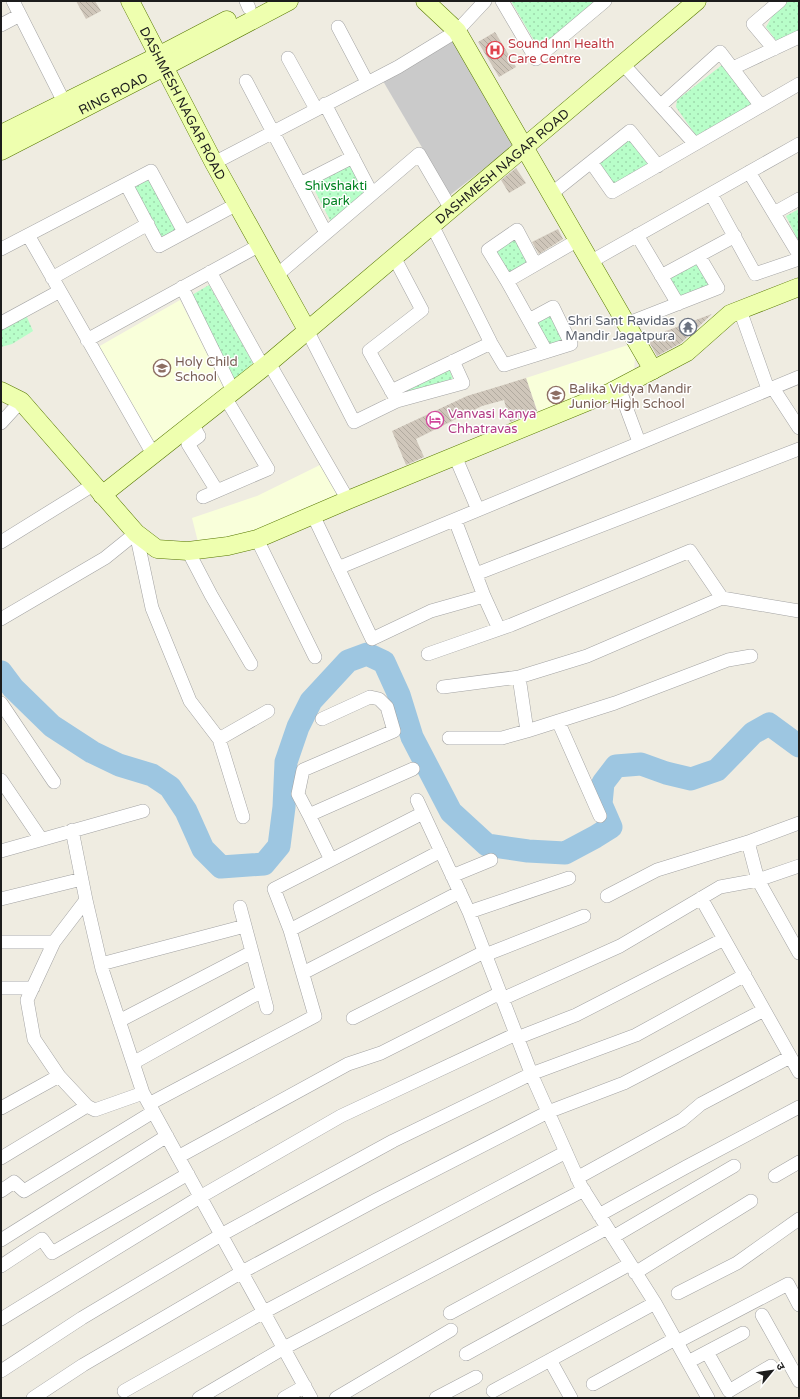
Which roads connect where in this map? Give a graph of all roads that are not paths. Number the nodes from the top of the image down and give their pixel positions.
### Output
1 (12, 1) edge
2 (130, 1) edge
3 (288, 1) edge
4 (425, 1) edge
5 (485, 1) edge
6 (502, 1) edge
7 (605, 1) edge
8 (697, 1) edge
9 (780, 1) edge
10 (252, 3) edge
11 (20, 15) junction
12 (1, 25) edge
13 (338, 27) dead end
14 (457, 31) junction
15 (799, 37) edge
16 (774, 49) junction
17 (288, 58) dead end
18 (161, 62) junction
19 (623, 64) junction
20 (733, 68) junction
21 (246, 82) dead end
22 (367, 82) junction
23 (799, 84) edge
24 (661, 106) junction
25 (762, 106) junction
26 (321, 107) junction
27 (68, 109) junction
28 (273, 132) junction
29 (1, 134) edge
30 (696, 144) junction
31 (799, 144) edge
32 (524, 148) junction
33 (1, 151) edge
34 (353, 157) junction
35 (214, 162) junction
36 (591, 162) junction
37 (658, 166) junction
38 (749, 172) junction
39 (126, 184) junction
40 (300, 184) junction
41 (372, 194) junction
42 (551, 194) junction
43 (711, 194) junction
44 (799, 199) edge
45 (237, 204) junction
46 (451, 209) junction
47 (774, 213) junction
48 (148, 224) junction
49 (432, 225) junction
50 (184, 232) junction
51 (326, 233) junction
52 (28, 235) junction
53 (638, 235) junction
54 (735, 236) junction
55 (578, 240) junction
56 (260, 244) junction
57 (1, 249) edge
58 (699, 256) junction
59 (799, 256) edge
60 (394, 257) junction
61 (799, 259) edge
62 (590, 262) junction
63 (535, 264) junction
64 (210, 272) junction
65 (277, 275) junction
66 (661, 276) junction
67 (52, 278) junction
68 (507, 281) junction
69 (182, 287) junction
70 (799, 287) edge
71 (60, 291) junction
72 (678, 304) junction
73 (740, 310) junction
74 (529, 320) junction
75 (1, 323) edge
76 (626, 324) junction
77 (307, 330) junction
78 (87, 340) junction
79 (491, 343) junction
80 (546, 351) junction
81 (453, 361) junction
82 (266, 365) junction
83 (653, 370) junction
84 (799, 377) edge
85 (619, 388) junction
86 (771, 389) junction
87 (1, 391) edge
88 (229, 394) junction
89 (394, 396) junction
90 (21, 401) junction
91 (1, 423) edge
92 (192, 424) junction
93 (799, 428) edge
94 (639, 442) junction
95 (799, 449) edge
96 (153, 454) junction
97 (455, 456) junction
98 (98, 490) junction
99 (217, 491) junction
100 (203, 497) dead end
101 (348, 500) junction
102 (478, 510) junction
103 (313, 515) junction
104 (455, 520) junction
105 (136, 533) junction
106 (256, 539) junction
107 (1, 542) edge
108 (188, 551) junction
109 (338, 568) junction
110 (476, 574) junction
111 (484, 596) junction
112 (722, 598) junction
113 (799, 611) edge
114 (1, 619) edge
115 (499, 629) junction
116 (428, 654) dead end
117 (751, 656) dead end
118 (315, 657) dead end
119 (251, 664) dead end
120 (519, 677) junction
121 (443, 687) dead end
122 (1, 703) edge
123 (268, 711) dead end
124 (322, 719) dead end
125 (558, 721) junction
126 (527, 731) junction
127 (448, 738) dead end
128 (219, 740) junction
129 (413, 769) dead end
130 (1, 780) edge
131 (54, 782) dead end
132 (417, 800) dead end
133 (143, 811) dead end
134 (423, 813) junction
135 (309, 815) junction
136 (600, 816) dead end
137 (243, 817) dead end
138 (799, 823) edge
139 (72, 830) junction
140 (42, 839) junction
141 (748, 842) junction
142 (1, 850) edge
143 (441, 851) junction
144 (331, 860) junction
145 (492, 860) dead end
146 (799, 866) edge
147 (452, 876) junction
148 (569, 878) dead end
149 (82, 879) junction
150 (758, 880) junction
151 (460, 892) junction
152 (607, 896) dead end
153 (701, 898) junction
154 (1, 899) edge
155 (86, 900) junction
156 (240, 908) dead end
157 (469, 912) junction
158 (584, 916) dead end
159 (245, 926) junction
160 (290, 930) junction
161 (724, 939) junction
162 (1, 942) edge
163 (54, 942) junction
164 (798, 949) edge
165 (252, 952) junction
166 (485, 953) junction
167 (101, 964) junction
168 (303, 973) junction
169 (744, 975) junction
170 (1, 988) edge
171 (33, 988) junction
172 (262, 991) junction
173 (501, 996) junction
174 (267, 1008) dead end
175 (764, 1010) junction
176 (353, 1018) dead end
177 (119, 1021) junction
178 (517, 1036) junction
179 (790, 1057) junction
180 (133, 1063) junction
181 (799, 1072) edge
182 (532, 1074) junction
183 (59, 1076) junction
184 (148, 1103) junction
185 (88, 1106) junction
186 (799, 1107) edge
187 (1, 1108) edge
188 (548, 1112) junction
189 (167, 1136) junction
190 (566, 1152) junction
191 (178, 1157) junction
192 (1, 1158) edge
193 (799, 1162) edge
194 (734, 1166) dead end
195 (188, 1174) junction
196 (775, 1176) dead end
197 (577, 1178) junction
198 (584, 1190) junction
199 (1, 1191) edge
200 (200, 1197) junction
201 (751, 1201) dead end
202 (599, 1215) junction
203 (799, 1219) edge
204 (610, 1233) junction
205 (221, 1235) junction
206 (1, 1240) edge
207 (1, 1266) edge
208 (632, 1269) junction
209 (242, 1272) junction
210 (678, 1293) dead end
211 (655, 1303) junction
212 (799, 1305) edge
213 (264, 1312) junction
214 (450, 1313) dead end
215 (762, 1315) dead end
216 (1, 1319) edge
217 (451, 1330) dead end
218 (743, 1333) dead end
219 (676, 1340) junction
220 (284, 1348) junction
221 (707, 1352) junction
222 (466, 1354) dead end
223 (550, 1360) junction
224 (688, 1362) junction
225 (771, 1366) dead end
226 (1, 1371) edge
227 (476, 1377) dead end
228 (799, 1381) edge
229 (593, 1384) dead end
230 (305, 1386) junction
231 (124, 1391) dead end
232 (493, 1391) dead end
233 (33, 1398) edge
234 (198, 1398) edge
235 (284, 1398) edge
236 (311, 1398) edge
237 (336, 1398) edge
238 (436, 1398) edge
239 (571, 1398) edge
240 (708, 1398) edge

1 - 11 street
2 - 18 street, DASHMESH NAGAR ROAD
3 - 18 street, RING ROAD
4 - 14 street
5 - 14 street
6 - 7 street
8 - 19 street, DASHMESH NAGAR ROAD
9 - 16 street
10 - 18 street, RING ROAD
11 - 12 street
11 - 27 street
13 - 22 street
14 - 22 street
14 - 32 street
15 - 16 street
16 - 20 street
17 - 26 street
18 - 27 street, RING ROAD
18 - 35 street, DASHMESH NAGAR ROAD
19 - 24 street
19 - 32 street, DASHMESH NAGAR ROAD
20 - 24 street
20 - 25 street
21 - 28 street
22 - 26 street
23 - 25 street
24 - 30 street
25 - 30 street
26 - 28 street
26 - 34 street
27 - 29 street, RING ROAD
27 - 33 street, RING ROAD
28 - 35 street
28 - 40 street
30 - 37 street
31 - 38 street
32 - 42 street
32 - 46 street, DASHMESH NAGAR ROAD
34 - 40 street
34 - 41 street
35 - 45 street, DASHMESH NAGAR ROAD
36 - 37 street
36 - 37 street
36 - 42 street
38 - 43 street
38 - 47 street
39 - 48 street
39 - 50 street
39 - 52 street
40 - 51 street
41 - 46 street
41 - 51 street
42 - 55 street
43 - 53 street
43 - 54 street
44 - 47 street
45 - 50 street
45 - 56 street, DASHMESH NAGAR ROAD
46 - 49 street, DASHMESH NAGAR ROAD
47 - 59 street
48 - 50 street
48 - 67 street
49 - 60 street, DASHMESH NAGAR ROAD
49 - 79 street
51 - 65 street
52 - 57 street
52 - 67 street
53 - 62 street
53 - 66 street
54 - 58 street
54 - 61 street
55 - 62 street
55 - 63 street
56 - 64 street
56 - 65 street, DASHMESH NAGAR ROAD
58 - 66 street
58 - 72 street
60 - 77 street, DASHMESH NAGAR ROAD
60 - 89 street
62 - 76 street
63 - 68 street
63 - 68 street
64 - 69 street
64 - 82 street
65 - 77 street, DASHMESH NAGAR ROAD
66 - 72 street
67 - 71 street
68 - 74 street
69 - 78 street
69 - 88 street
70 - 73 street
71 - 75 street
71 - 78 street
72 - 76 street
73 - 83 street
73 - 86 street
74 - 80 street
74 - 80 street
76 - 83 street
77 - 82 street, DASHMESH NAGAR ROAD
77 - 89 street
78 - 96 street
79 - 80 street
79 - 81 street
81 - 89 street
81 - 89 street
82 - 88 street, DASHMESH NAGAR ROAD
82 - 101 street
83 - 85 street
84 - 86 street
85 - 94 street
85 - 97 street
86 - 93 street
86 - 94 street
87 - 90 street
88 - 92 street, DASHMESH NAGAR ROAD
88 - 99 street
90 - 91 street
90 - 98 street
92 - 96 street, DASHMESH NAGAR ROAD
92 - 99 street
94 - 102 street
95 - 110 street
96 - 98 street, DASHMESH NAGAR ROAD
97 - 101 street
97 - 102 street
98 - 105 street
98 - 107 street
99 - 100 street
101 - 103 street
102 - 104 street
103 - 106 street
103 - 109 street
104 - 109 street
104 - 110 street
105 - 108 street
105 - 114 street
105 - 128 street
106 - 108 street
106 - 118 street
108 - 119 street
109 - 111 street
110 - 111 street
111 - 115 street
112 - 113 street
112 - 115 street
112 - 120 street
115 - 116 street
117 - 125 street
120 - 121 street
120 - 126 street
122 - 131 street
123 - 128 street
124 - 135 street
125 - 126 street
125 - 136 street
126 - 127 street
128 - 137 street
129 - 135 street
130 - 140 street
132 - 134 street
133 - 139 street
134 - 143 street
134 - 144 street
135 - 144 street
138 - 141 street
139 - 140 street
139 - 149 street
140 - 142 street
141 - 150 street
141 - 152 street
143 - 147 street
143 - 160 street
144 - 160 street
145 - 147 street
146 - 150 street
147 - 151 street
148 - 157 street
149 - 154 street
149 - 155 street
150 - 153 street
150 - 164 street
151 - 157 street
151 - 168 street
153 - 161 street
153 - 173 street
155 - 163 street
155 - 167 street
156 - 159 street
157 - 166 street
158 - 166 street
159 - 165 street
159 - 167 street
160 - 168 street
161 - 169 street
161 - 178 street
162 - 163 street
163 - 171 street
165 - 172 street
165 - 177 street
166 - 173 street
166 - 176 street
167 - 177 street
168 - 184 street
169 - 175 street
169 - 182 street
170 - 171 street
171 - 183 street
172 - 174 street
172 - 180 street
173 - 178 street
173 - 191 street
175 - 179 street
175 - 188 street
177 - 180 street
178 - 182 street
178 - 200 street
179 - 181 street
179 - 197 street
180 - 184 street
182 - 188 street
182 - 205 street
183 - 185 street
183 - 187 street
184 - 185 street
184 - 189 street
184 - 199 street
185 - 192 street
186 - 202 street
188 - 190 street
188 - 209 street
189 - 191 street
189 - 206 street
190 - 197 street
190 - 213 street
191 - 195 street
193 - 196 street
194 - 204 street
195 - 200 street
195 - 207 street
197 - 198 street
198 - 202 street
198 - 220 street
200 - 205 street
200 - 216 street
201 - 208 street
202 - 204 street
203 - 210 street
204 - 208 street
204 - 214 street
205 - 209 street
205 - 226 street
208 - 211 street
208 - 222 street
209 - 213 street
209 - 233 street
211 - 219 street
211 - 223 street
212 - 219 street
213 - 220 street
213 - 231 street
215 - 228 street
217 - 237 street
218 - 221 street
219 - 224 street
219 - 229 street
220 - 230 street
220 - 234 street
221 - 224 street
221 - 225 street
223 - 232 street
223 - 239 street
224 - 240 street
227 - 238 street
230 - 235 street
230 - 236 street

